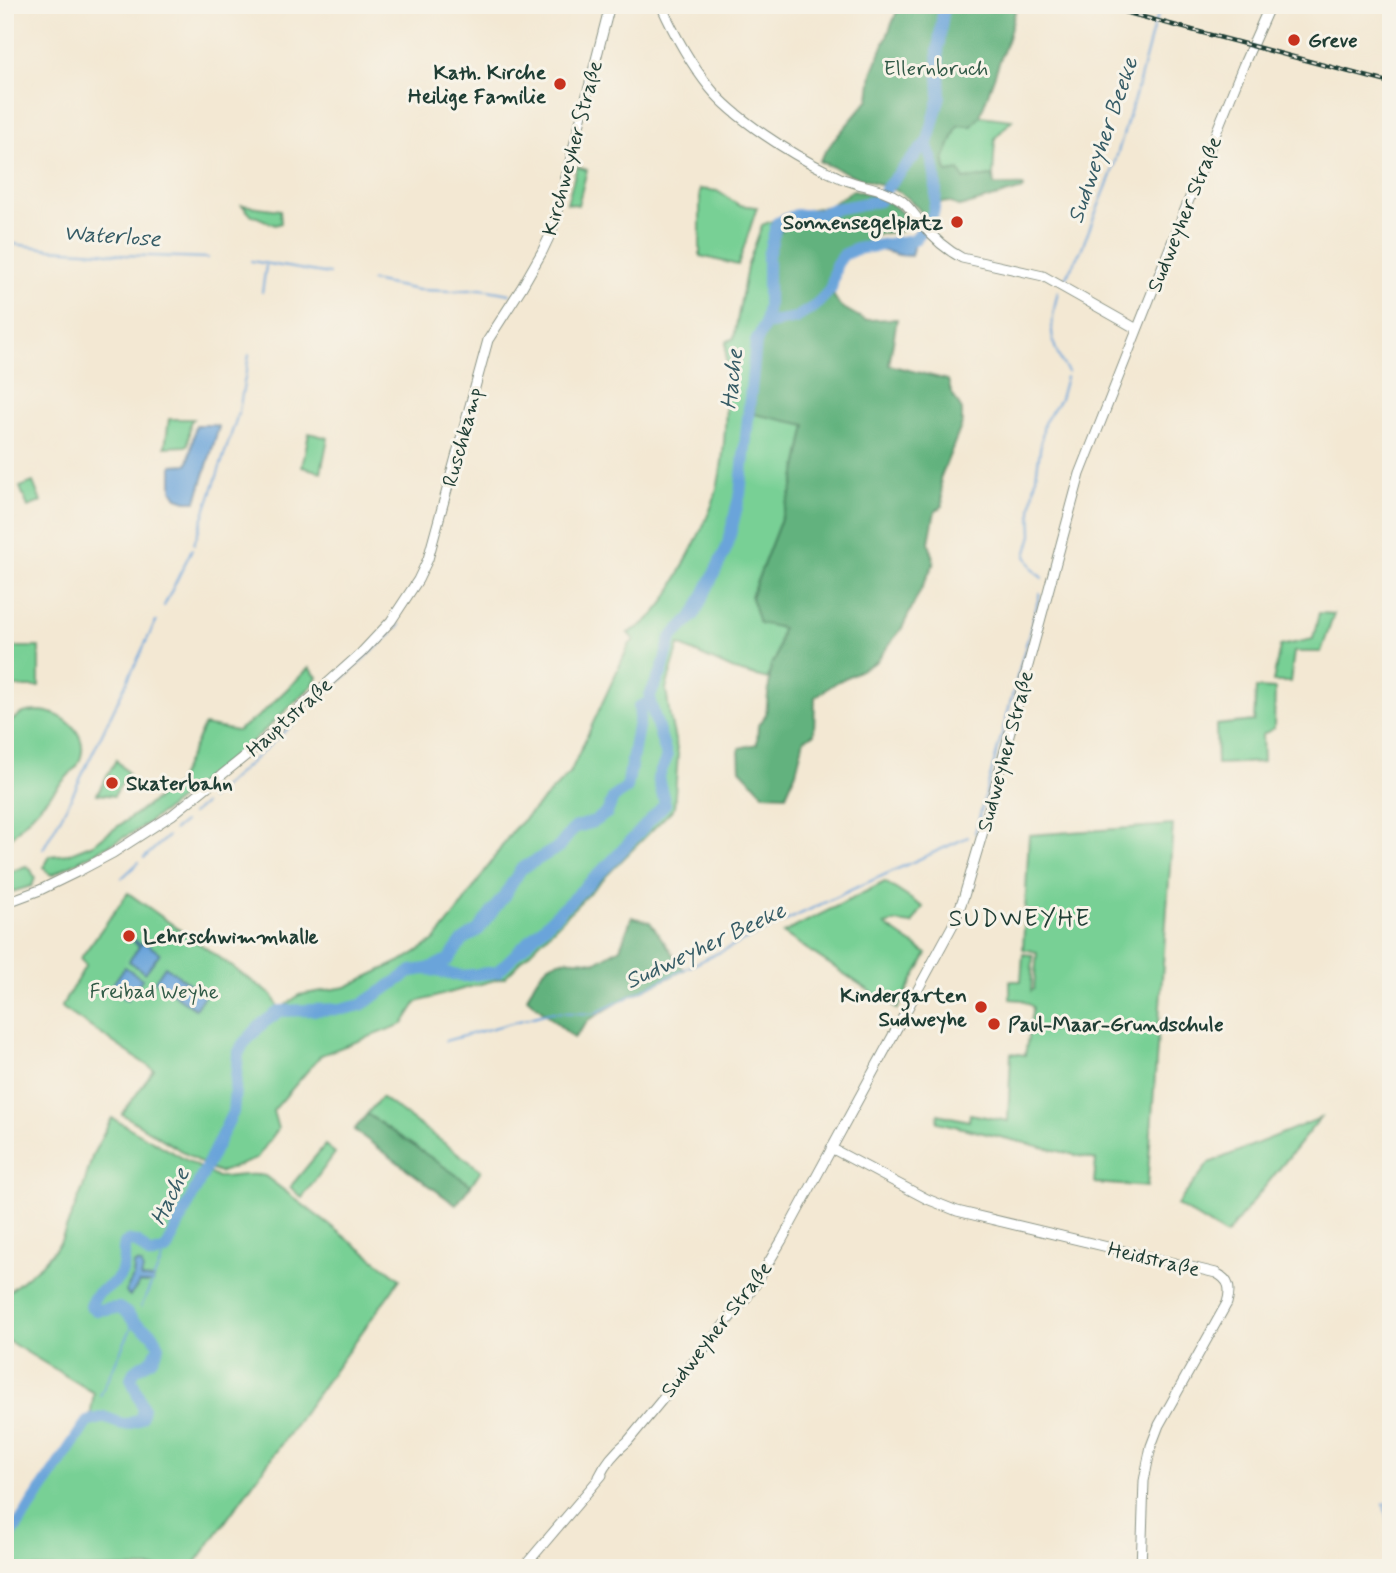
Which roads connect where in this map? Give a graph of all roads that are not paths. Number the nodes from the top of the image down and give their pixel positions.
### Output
1 (610, 5) edge
2 (661, 5) edge
3 (1270, 5) edge
4 (522, 287) joint
5 (1137, 329) junction
6 (411, 592) joint
7 (5, 903) edge
8 (831, 1149) junction
9 (523, 1568) edge
10 (1141, 1568) edge

1 - 4 main road, Kirchweyher Straße
2 - 5 main road
3 - 5 main road, Sudweyher Straße
4 - 6 main road, Ruschkamp
5 - 8 main road, Sudweyher Straße
6 - 7 main road, Hauptstraße
8 - 9 main road, Sudweyher Straße
8 - 10 main road, Heidstraße

